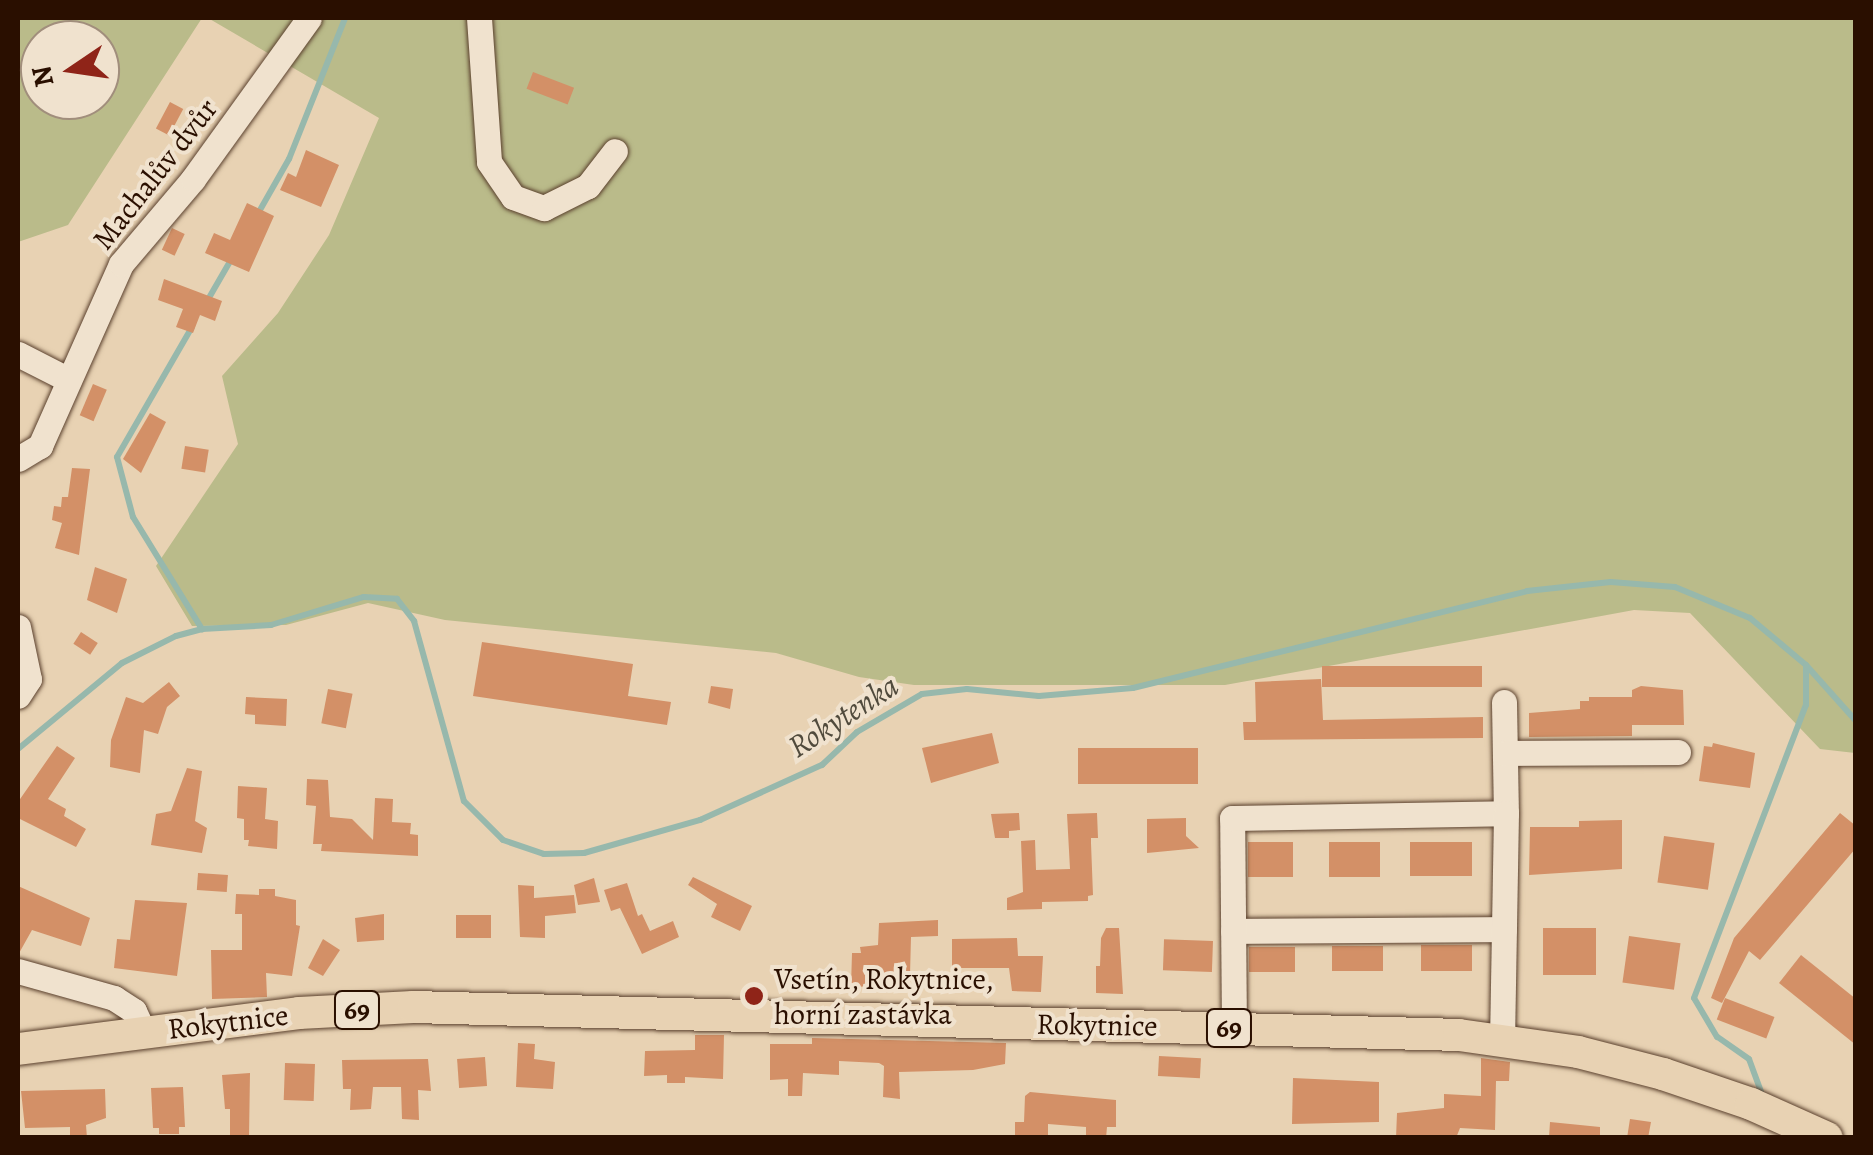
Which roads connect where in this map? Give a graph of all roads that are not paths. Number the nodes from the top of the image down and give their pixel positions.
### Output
1 (309, 18) edge
2 (480, 18) edge
3 (615, 151) dead end
4 (18, 354) edge
5 (69, 380) junction
6 (18, 460) edge
7 (18, 627) edge
8 (18, 696) edge
9 (1504, 702) dead end
10 (1678, 752) dead end
11 (1505, 753) junction
12 (1506, 813) junction
13 (1504, 929) junction
14 (1232, 931) junction
15 (18, 972) edge
16 (1234, 1028) junction
17 (144, 1032) junction
18 (1502, 1039) junction
19 (18, 1049) edge
20 (1807, 1130) edge

1 - 5 street, Machalův dvůr
2 - 3 street
4 - 5 street
5 - 6 street, Machalův dvůr
7 - 8 street
9 - 11 street
10 - 11 street
11 - 12 street
12 - 13 street
12 - 14 street
13 - 14 street
13 - 18 street
14 - 16 street
15 - 17 street
16 - 17 main road, Rokytnice / 69
16 - 18 main road, Rokytnice / 69
17 - 19 main road, Rokytnice / 69
18 - 20 main road, Rokytnice / 69

